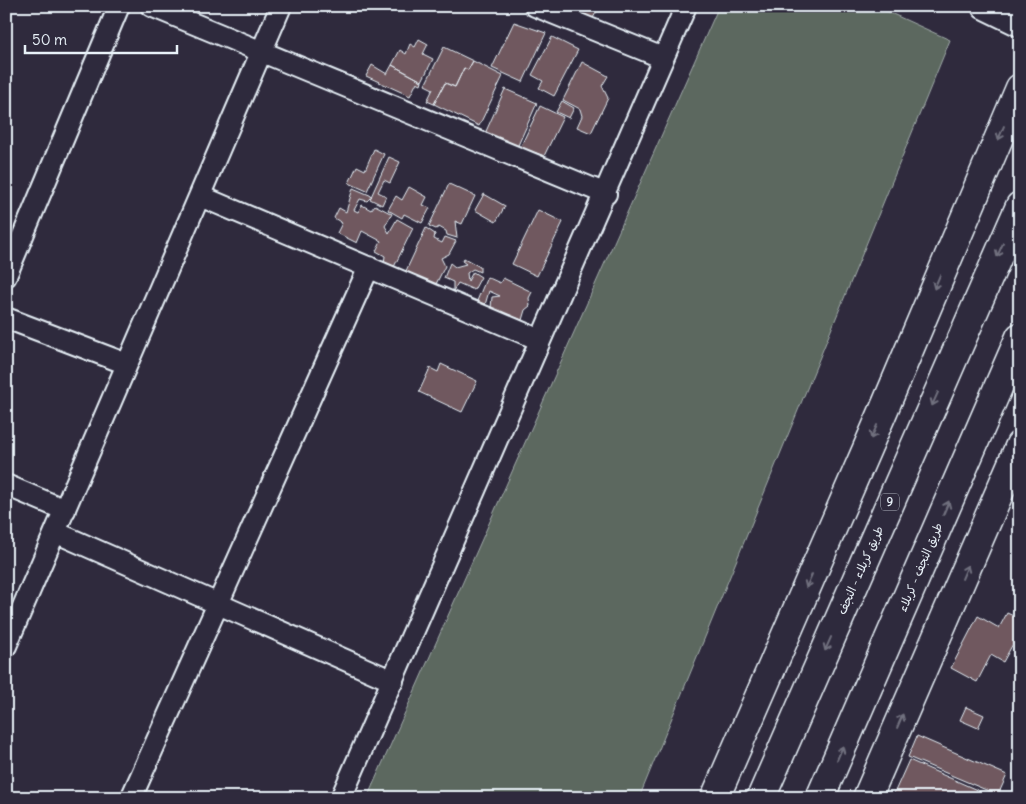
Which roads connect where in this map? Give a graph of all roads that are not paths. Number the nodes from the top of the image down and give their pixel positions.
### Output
1 (119, 6) edge
2 (151, 6) edge
3 (282, 6) edge
4 (535, 6) edge
5 (686, 6) edge
6 (985, 6) edge
7 (1020, 23) edge
8 (262, 51) junction
9 (663, 58) junction
10 (1020, 88) edge
11 (606, 194) junction
12 (200, 196) junction
13 (1020, 206) edge
14 (369, 267) junction
15 (6, 276) edge
16 (6, 318) edge
17 (1020, 337) edge
18 (540, 340) junction
19 (128, 364) junction
20 (1020, 445) edge
21 (6, 484) edge
22 (65, 510) junction
23 (55, 532) junction
24 (218, 604) junction
25 (6, 646) edge
26 (393, 681) junction
27 (130, 798) edge
28 (341, 798) edge
29 (715, 798) edge
30 (761, 798) edge
31 (820, 798) edge
32 (867, 798) edge

1 - 15 street
2 - 8 street
3 - 8 street
4 - 9 street
5 - 9 street
6 - 7 street
8 - 11 street
8 - 12 street
9 - 11 street
10 -> 29 main road
11 - 18 street
12 - 14 street
12 - 19 street
13 -> 30 main road, طريق کربلاء - النجف / 9
14 - 18 street
14 - 24 street
16 - 19 street
31 -> 17 main road, طريق النجف - کربلاء
18 - 26 street
19 - 22 street
32 -> 20 main road
21 - 22 street
22 - 23 street
23 - 24 street
23 - 25 street
24 - 26 street
24 - 27 street
26 - 28 street

